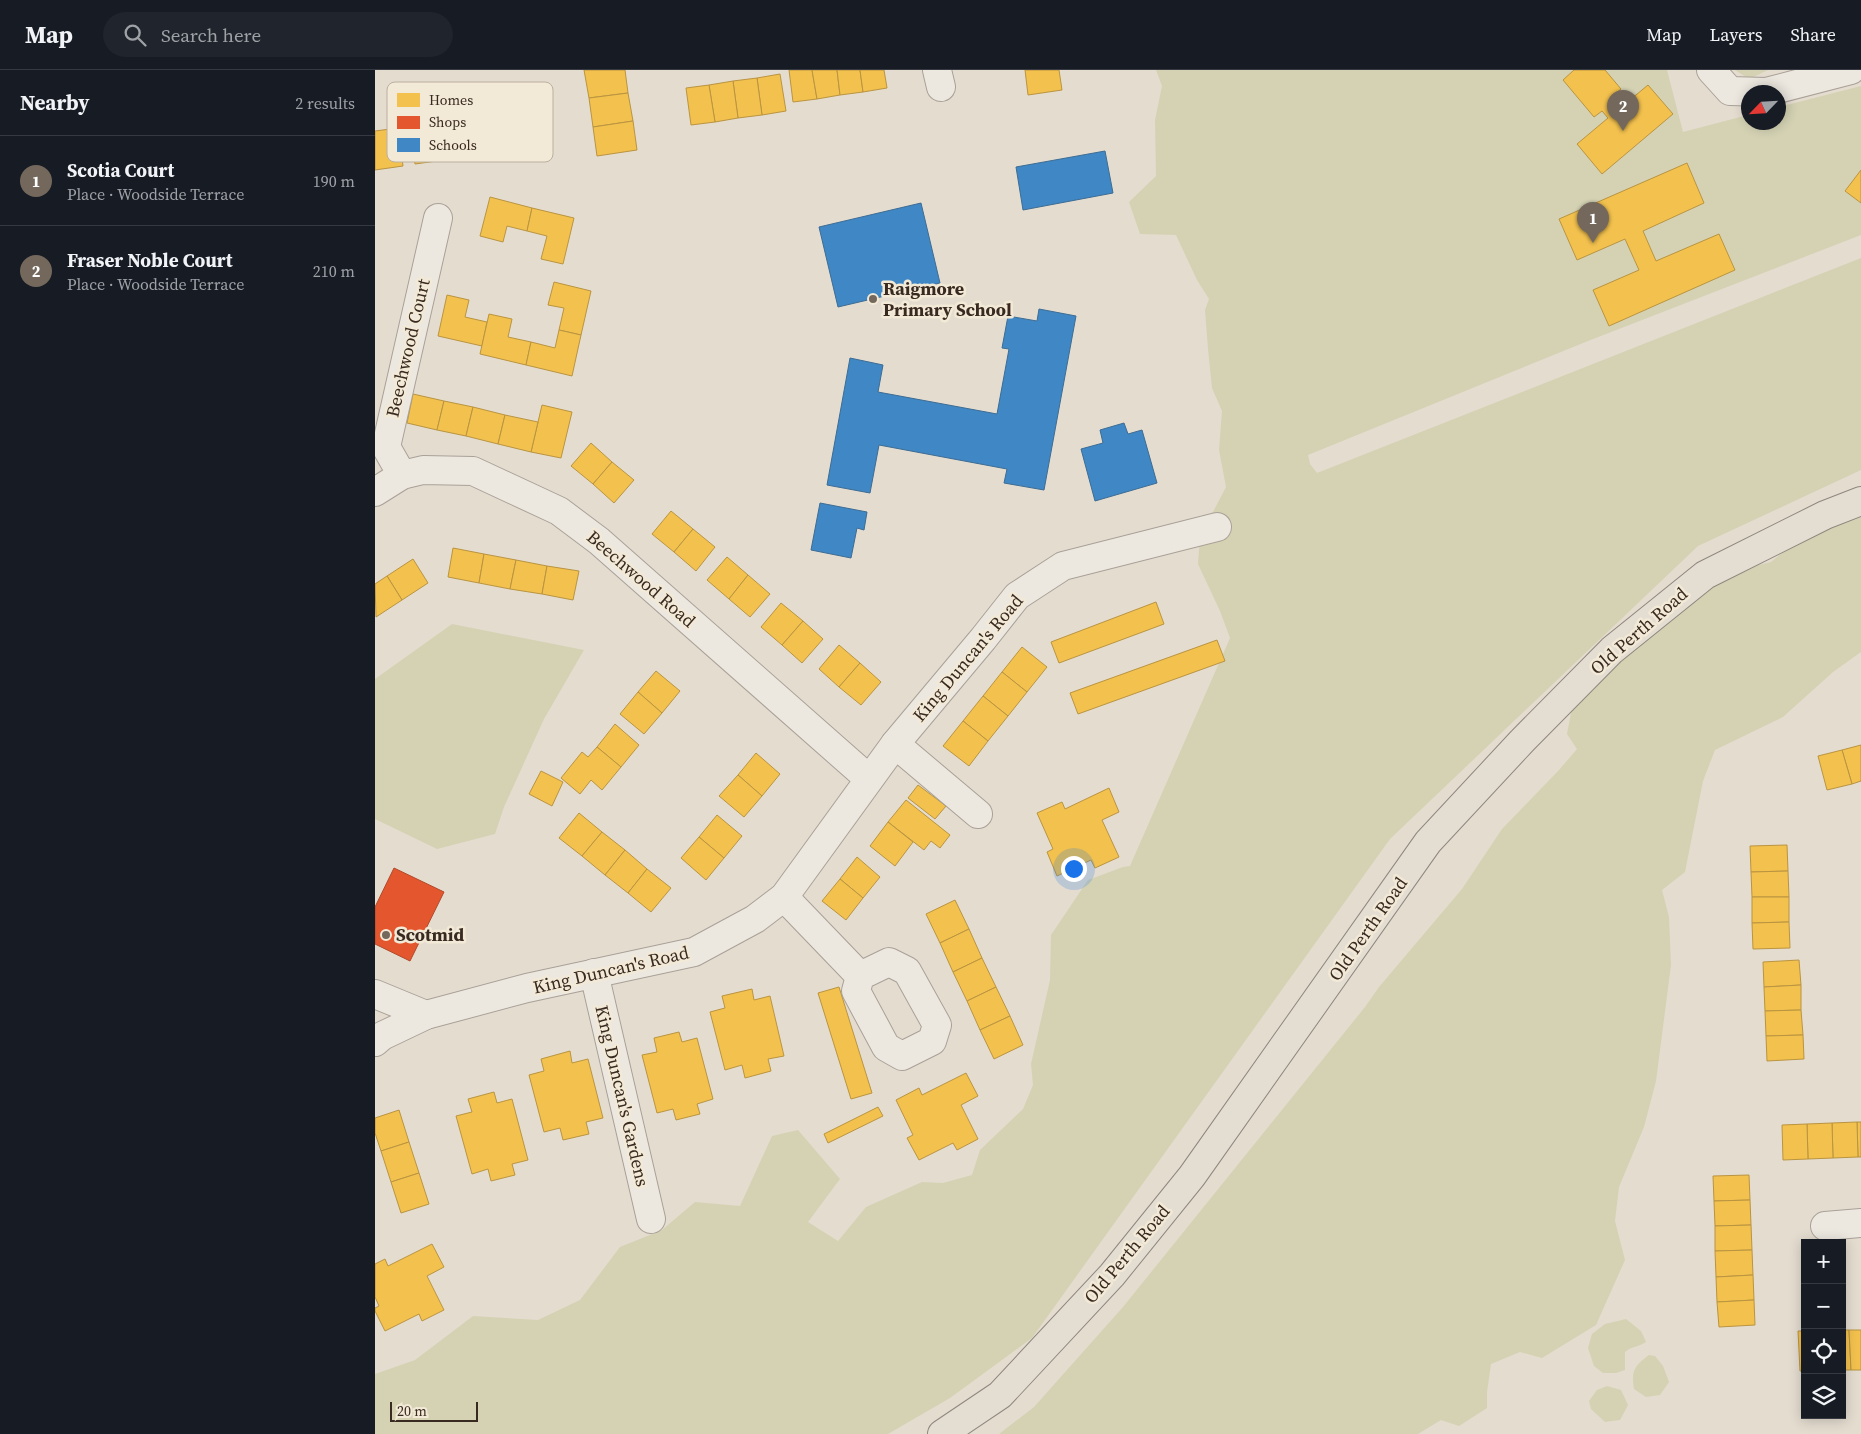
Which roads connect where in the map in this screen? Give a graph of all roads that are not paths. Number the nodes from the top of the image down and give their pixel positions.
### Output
1 (1711, 70) edge
2 (1851, 70) edge
3 (438, 218) dead end
4 (402, 475) junction
5 (375, 492) edge
6 (1861, 501) edge
7 (1217, 527) dead end
8 (895, 744) junction
9 (869, 779) junction
10 (978, 814) dead end
11 (784, 897) junction
12 (594, 973) junction
13 (860, 976) dead end
14 (375, 994) edge
15 (426, 1015) junction
16 (375, 1042) edge
17 (651, 1219) dead end
18 (1861, 1223) edge
19 (1825, 1226) dead end
20 (943, 1434) edge

1 - 2 street
3 - 4 street, Beechwood Court
4 - 5 street, Beechwood Road
4 - 9 street, Beechwood Road
6 - 20 main road, Old Perth Road
7 - 8 street, King Duncan's Road
8 - 9 street, King Duncan's Road
8 - 10 street
9 - 11 street, King Duncan's Road
11 - 12 street, King Duncan's Road
11 - 13 street
12 - 15 street, King Duncan's Road
12 - 17 street, King Duncan's Gardens
14 - 15 street
15 - 16 street, King Duncan's Road
18 - 19 street

